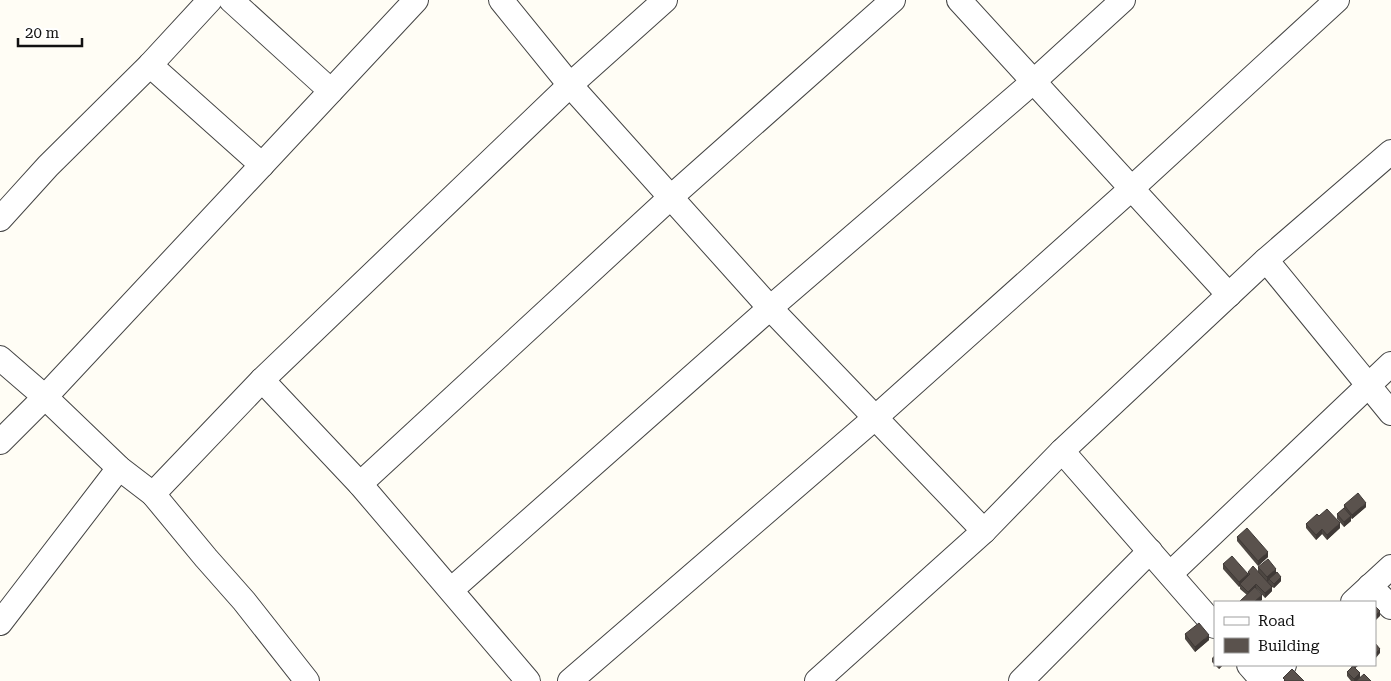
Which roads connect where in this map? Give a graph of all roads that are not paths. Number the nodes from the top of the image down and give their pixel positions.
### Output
1 (210, 0) edge
2 (231, 0) edge
3 (416, 0) edge
4 (501, 0) edge
5 (665, 0) edge
6 (893, 0) edge
7 (959, 0) edge
8 (1123, 0) edge
9 (1337, 0) edge
10 (150, 65) junction
11 (1033, 82) junction
12 (570, 85) junction
13 (331, 91) junction
14 (1391, 152) edge
15 (262, 165) junction
16 (1131, 189) junction
17 (671, 197) junction
18 (0, 219) edge
19 (1266, 260) junction
20 (1229, 295) junction
21 (770, 308) junction
22 (0, 358) edge
23 (1391, 364) edge
24 (262, 380) junction
25 (1370, 385) junction
26 (44, 397) junction
27 (1391, 413) edge
28 (876, 417) junction
29 (0, 442) edge
30 (1062, 451) junction
31 (119, 468) junction
32 (360, 484) junction
33 (153, 494) junction
34 (984, 530) junction
35 (1150, 551) junction
36 (1391, 567) edge
37 (1170, 574) junction
38 (1370, 586) junction
39 (451, 590) junction
40 (1354, 601) edge
41 (1391, 607) edge
42 (0, 623) edge
43 (1214, 625) edge
44 (1250, 666) edge
45 (1283, 666) edge
46 (307, 681) edge
47 (528, 681) edge
48 (570, 681) edge
49 (817, 681) edge
50 (1021, 681) edge
51 (1265, 681) edge

1 - 10 street
2 - 13 street
3 - 13 street
4 - 12 street
5 - 12 street
6 - 17 street
7 - 11 street
8 - 11 street
9 - 16 street
10 - 15 street
10 - 18 street
11 - 16 street
11 - 21 street
12 - 17 street
12 - 24 street
13 - 15 street
14 - 19 street
15 - 26 street
16 - 20 street
16 - 28 street
17 - 21 street
17 - 32 street
19 - 20 street
19 - 25 street
20 - 30 street
21 - 28 street
21 - 39 street
22 - 26 street
23 - 25 street
24 - 32 street
24 - 33 street
25 - 27 street
25 - 37 street
26 - 29 street
26 - 31 street
28 - 34 street
28 - 48 street
30 - 34 street
30 - 35 street
31 - 33 street
31 - 42 street
32 - 39 street
33 - 46 street
34 - 49 street
35 - 37 street
35 - 50 street
36 - 38 street
37 - 43 street
38 - 40 street
38 - 41 street
39 - 47 street
44 - 51 street
45 - 51 street

